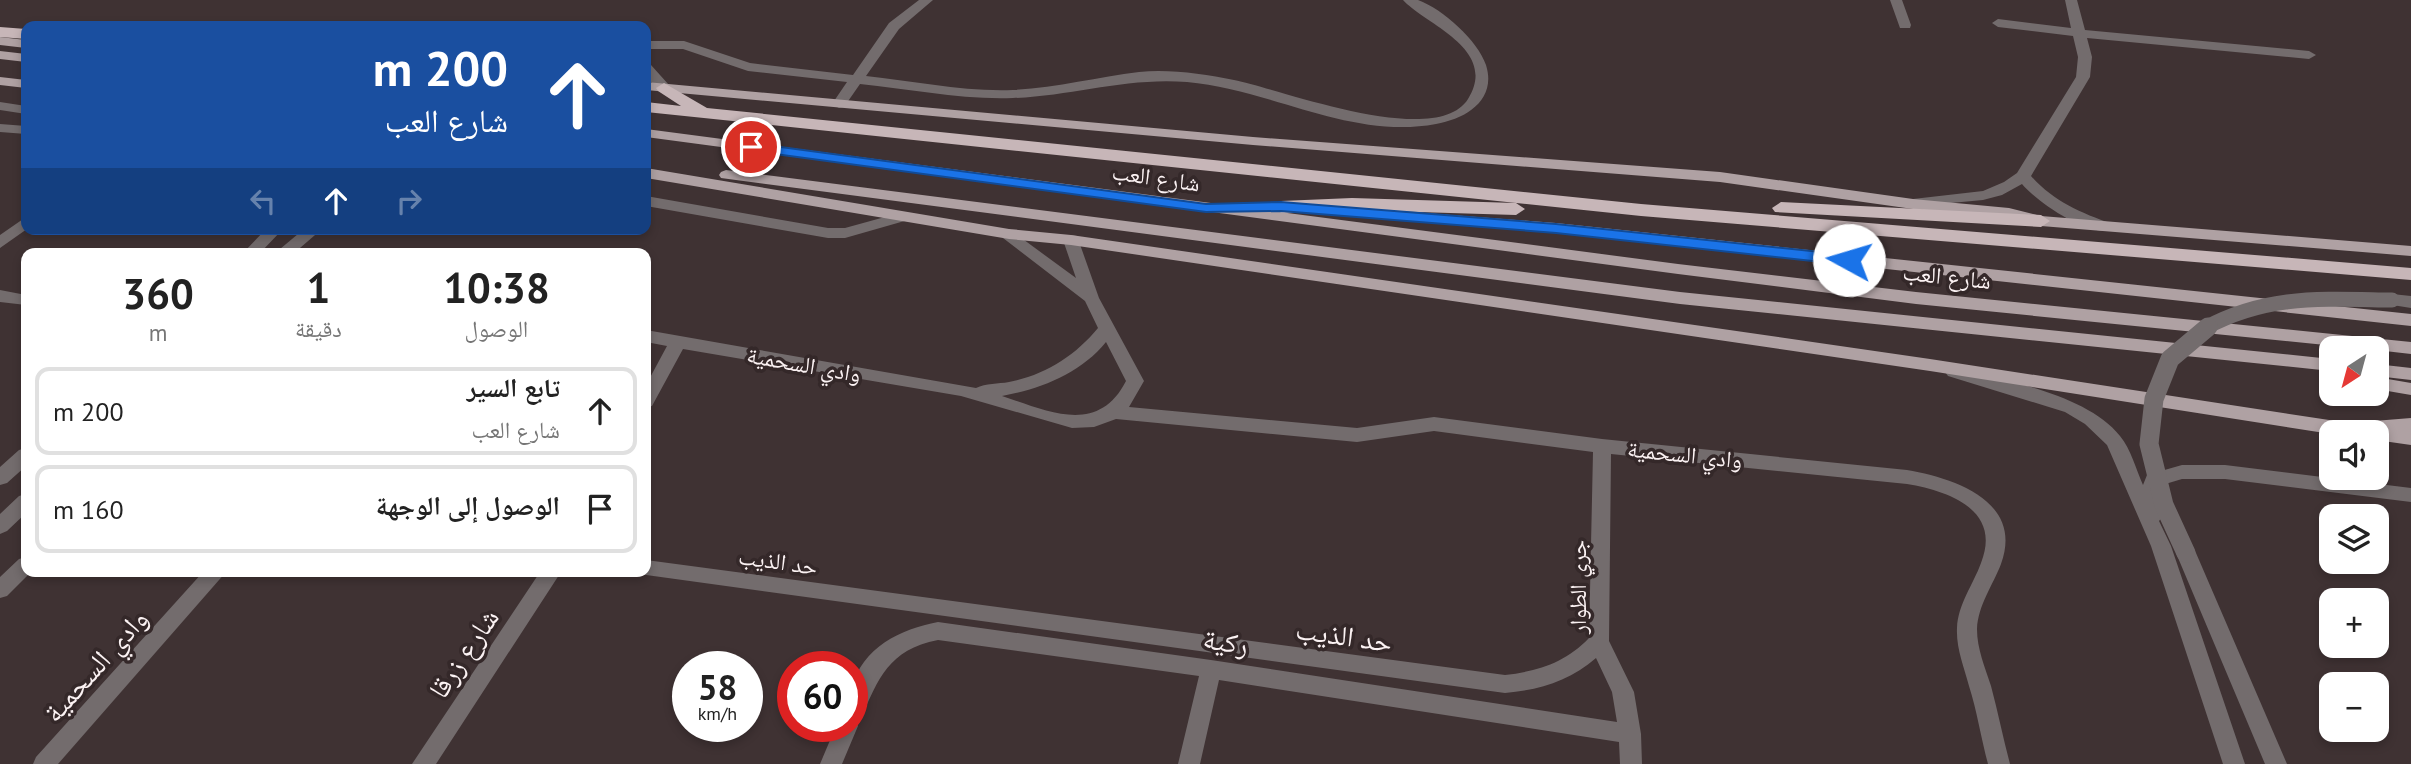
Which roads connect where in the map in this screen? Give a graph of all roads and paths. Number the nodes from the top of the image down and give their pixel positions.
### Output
1 (927, 0) edge
2 (1409, 0) edge
3 (1896, 0) edge
4 (2071, 0) edge
5 (1998, 23) dead end
6 (1905, 25) dead end
7 (0, 32) edge
8 (2079, 33) junction
9 (21, 34) edge
10 (0, 41) edge
11 (21, 43) edge
12 (651, 45) edge
13 (0, 55) edge
14 (2309, 55) dead end
15 (21, 57) edge
16 (651, 77) edge
17 (856, 79) junction
18 (0, 80) edge
19 (21, 83) edge
20 (651, 87) edge
21 (664, 88) junction
22 (839, 104) junction
23 (0, 106) edge
24 (651, 108) edge
25 (21, 109) edge
26 (708, 114) junction
27 (0, 128) edge
28 (21, 130) edge
29 (651, 134) edge
30 (651, 166) edge
31 (651, 174) edge
32 (2023, 176) junction
33 (1561, 201) junction
34 (651, 202) edge
35 (1913, 204) junction
36 (1281, 207) junction
37 (1206, 208) junction
38 (1641, 210) junction
39 (903, 217) junction
40 (2041, 221) junction
41 (21, 226) edge
42 (2108, 226) junction
43 (1009, 234) junction
44 (269, 235) edge
45 (306, 235) edge
46 (1070, 240) junction
47 (0, 243) edge
48 (256, 248) edge
49 (290, 248) edge
50 (2411, 251) edge
51 (2411, 274) edge
52 (0, 296) edge
53 (21, 298) edge
54 (1091, 298) junction
55 (2411, 302) edge
56 (2411, 320) edge
57 (1107, 329) junction
58 (651, 337) edge
59 (678, 342) junction
60 (2411, 348) edge
61 (2230, 354) junction
62 (2319, 364) edge
63 (1930, 365) junction
64 (2389, 371) edge
65 (2319, 372) edge
66 (2411, 374) edge
67 (2389, 385) edge
68 (2411, 389) edge
69 (963, 391) junction
70 (651, 392) edge
71 (1115, 412) junction
72 (2411, 425) edge
73 (2319, 426) edge
74 (2389, 427) edge
75 (2389, 435) edge
76 (2411, 438) edge
77 (1602, 446) junction
78 (2411, 495) edge
79 (21, 506) edge
80 (0, 526) edge
81 (2161, 546) junction
82 (651, 569) edge
83 (21, 570) edge
84 (212, 577) edge
85 (548, 577) edge
86 (0, 590) edge
87 (1028, 620) junction
88 (1599, 640) junction
89 (1024, 642) junction
90 (1211, 669) junction
91 (868, 678) edge
92 (1630, 734) junction
93 (840, 742) edge
94 (44, 764) edge
95 (423, 764) edge
96 (831, 764) edge
97 (1189, 764) edge
98 (1631, 764) edge
99 (1999, 764) edge
100 (2234, 764) edge
101 (2276, 764) edge

1 - 17 street
2 - 17 street
3 - 6 street
4 - 8 street
5 - 8 street
7 - 9 highway
8 - 14 street
8 - 32 street
10 - 11 main road
12 - 17 street
13 - 15 main road
16 - 21 street
17 - 22 street
18 - 19 main road
20 - 21 main road
21 - 22 main road
21 - 26 highway
22 - 35 main road
23 - 25 street
24 - 26 highway
26 - 33 highway
27 - 28 street
29 - 37 main road, شارع العب
30 - 61 main road
31 - 39 main road
32 - 35 street
32 - 42 street
33 - 38 highway
33 - 40 highway
34 - 39 street
35 - 40 main road
36 - 37 main road
36 - 38 highway
36 - 56 main road
37 - 60 main road, شارع العب
38 - 51 highway
39 - 43 main road
40 - 42 main road
41 - 47 street
42 - 50 main road
43 - 46 main road
43 - 54 street
44 - 48 street
45 - 49 street
46 - 54 street
46 - 63 main road
52 - 53 street
54 - 57 street
55 - 101 street, bridge
57 - 69 street, وادي السحمية
57 - 71 street
58 - 59 street, وادي السحمية
59 - 69 street, وادي السحمية
59 - 70 street
61 - 62 main road
61 - 65 main road
63 - 73 main road
63 - 81 street
64 - 66 main road
67 - 68 main road
69 - 71 street, وادي السحمية
71 - 77 street, وادي السحمية
72 - 74 main road
75 - 76 main road
77 - 88 street, جري الطوار
77 - 99 street, وادي السحمية
78 - 81 street
79 - 80 street
81 - 100 street
82 - 87 street, حد الذيب
83 - 86 street
84 - 94 street, وادي السحمية
85 - 95 street, شارع زرقا
87 - 88 street, حد الذيب
87 - 89 street
88 - 92 street, جري الطوار
89 - 90 street, ركية
89 - 91 street, ركية
90 - 92 street, ركية
90 - 97 street
92 - 98 street, جري الطوار
93 - 96 street

